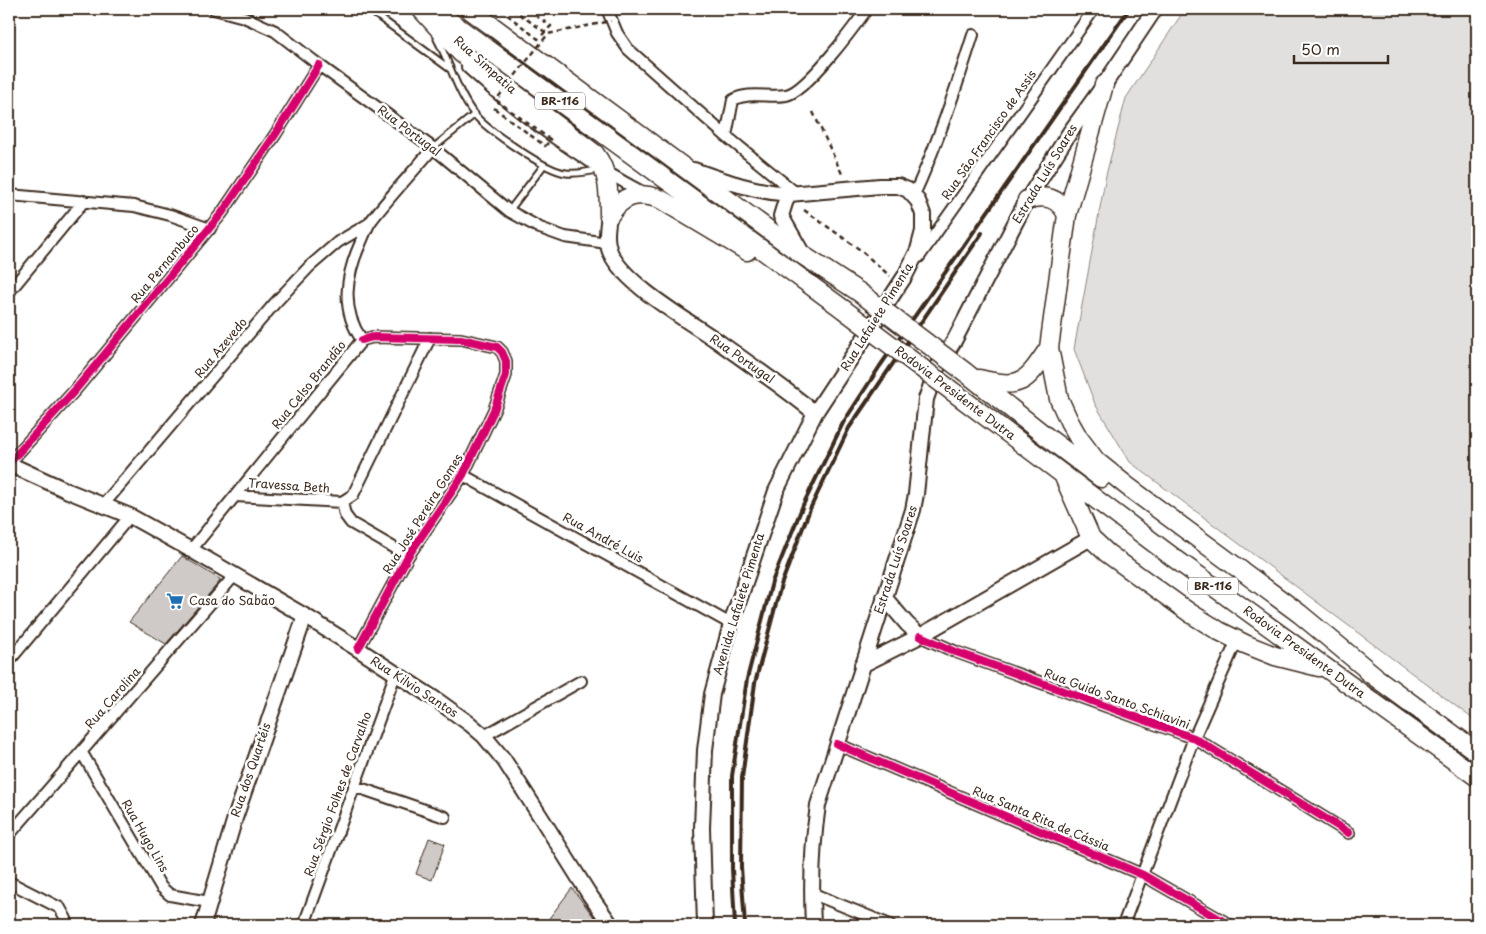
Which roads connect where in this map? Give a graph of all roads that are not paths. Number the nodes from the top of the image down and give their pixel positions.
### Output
1 (214, 9) edge
2 (368, 9) edge
3 (415, 9) edge
4 (420, 9) edge
5 (433, 9) edge
6 (469, 9) edge
7 (482, 9) edge
8 (607, 9) edge
9 (867, 9) edge
10 (1094, 9) edge
11 (1155, 9) edge
12 (973, 35) dead end
13 (437, 39) junction
14 (524, 50) junction
15 (319, 65) junction
16 (452, 70) junction
17 (1104, 85) junction
18 (475, 114) junction
19 (726, 136) junction
20 (433, 148) junction
21 (678, 164) junction
22 (544, 165) junction
23 (602, 171) junction
24 (793, 194) junction
25 (9, 195) edge
26 (648, 195) junction
27 (914, 196) junction
28 (1026, 200) junction
29 (84, 201) junction
30 (509, 211) junction
31 (1067, 215) junction
32 (609, 216) junction
33 (370, 222) junction
34 (210, 229) junction
35 (607, 243) junction
36 (804, 256) junction
37 (774, 258) junction
38 (902, 280) junction
39 (9, 292) edge
40 (430, 338) junction
41 (362, 340) junction
42 (1050, 348) junction
43 (969, 374) junction
44 (815, 413) junction
45 (9, 463) edge
46 (463, 475) junction
47 (1064, 477) junction
48 (235, 496) junction
49 (342, 502) junction
50 (104, 504) junction
51 (130, 516) junction
52 (1091, 538) junction
53 (191, 550) junction
54 (408, 556) junction
55 (235, 575) junction
56 (884, 598) junction
57 (305, 616) junction
58 (731, 624) junction
59 (920, 636) junction
60 (1237, 640) junction
61 (358, 649) junction
62 (9, 661) edge
63 (862, 666) junction
64 (1327, 669) junction
65 (395, 675) junction
66 (1375, 676) junction
67 (581, 681) dead end
68 (484, 736) junction
69 (1194, 738) junction
70 (837, 744) junction
71 (1477, 752) edge
72 (82, 753) junction
73 (1477, 777) edge
74 (354, 786) junction
75 (445, 817) dead end
76 (1348, 833) dead end
77 (9, 835) edge
78 (1143, 875) junction
79 (9, 882) edge
80 (811, 893) junction
81 (209, 902) junction
82 (305, 922) dead end
83 (65, 925) edge
84 (204, 925) edge
85 (611, 925) edge
86 (705, 925) edge
87 (813, 925) edge
88 (890, 925) edge
89 (1123, 925) edge
90 (1230, 925) edge

1 - 15 street, Rua Portugal
2 - 16 lane
3 - 13 street, Rua Simpatia
4 - 23 highway
5 - 37 highway, Rodovia Presidente Dutra / BR-116
6 - 14 highway, Rodovia Presidente Dutra / BR-116
7 - 14 highway
8 - 19 street
9 - 19 street
10 - 38 street, Rua São Francisco de Assis
11 - 17 main road, Estrada Luís Soares
12 - 27 street
13 - 16 lane
13 - 23 street, Rua Simpatia
14 - 21 highway, Rodovia Presidente Dutra / BR-116
15 - 20 street, Rua Portugal
15 - 34 street, Rua Pernambuco
16 - 18 lane
17 - 28 main road, Estrada Luís Soares
17 - 31 highway
18 - 20 lane
18 - 22 lane
19 - 24 street
20 - 30 street, Rua Portugal
20 - 33 street, Rua Celso Brandão
21 - 24 main road
21 - 36 highway, Rodovia Presidente Dutra / BR-116
22 - 23 lane
22 - 30 lane
23 - 26 street, Rua Simpatia
23 - 32 highway
24 - 27 main road
24 - 36 main road
25 - 29 street
26 - 32 highway
26 - 37 highway
27 - 38 main road, Rua Lafaiete Pimenta
28 - 31 highway
28 - 56 main road, Estrada Luís Soares
29 - 34 street
29 - 39 street
30 - 35 street, Rua Portugal
31 - 42 highway
32 - 35 main road
33 - 41 street, Rua Celso Brandão
33 - 50 street, Rua Azevedo
34 - 45 street, Rua Pernambuco
35 - 44 main road, Rua Portugal
36 - 43 highway, Rodovia Presidente Dutra / BR-116, bridge
37 - 47 highway, Rodovia Presidente Dutra / BR-116, bridge
38 - 44 main road, Rua Lafaiete Pimenta
40 - 41 street, Rua José Pereira Gomes
40 - 46 street, Rua José Pereira Gomes
40 - 49 street
41 - 48 street, Rua Celso Brandão
42 - 43 highway
42 - 66 highway
43 - 66 highway, Rodovia Presidente Dutra / BR-116
44 - 58 main road, Avenida Lafaiete Pimenta
45 - 50 main road, Rua Kilvio Santos
46 - 54 street, Rua José Pereira Gomes
46 - 58 street, Rua André Luis
47 - 52 highway
47 - 64 highway, Rodovia Presidente Dutra / BR-116
48 - 49 street, Travessa Beth
48 - 53 street, Rua Celso Brandão
49 - 54 street, Travessa Beth
50 - 51 main road, Rua Kilvio Santos
51 - 53 main road, Rua Kilvio Santos
51 - 62 street
52 - 59 main road
52 - 60 highway
53 - 55 main road, Rua Kilvio Santos
54 - 61 street, Rua José Pereira Gomes
55 - 57 main road, Rua Kilvio Santos
55 - 72 street, Rua Carolina
56 - 59 main road
56 - 63 main road, Estrada Luís Soares
57 - 61 main road, Rua Kilvio Santos
57 - 81 main road, Rua dos Quartéis
58 - 86 main road, Avenida Lafaiete Pimenta
59 - 63 main road
59 - 69 street, Rua Guido Santo Schiavini
60 - 64 highway
60 - 69 street
61 - 65 main road, Rua Kilvio Santos
63 - 70 main road, Estrada Luís Soares
64 - 73 highway, Rodovia Presidente Dutra / BR-116
65 - 68 main road, Rua Kilvio Santos
65 - 74 street, Rua Sérgio Folhes de Carvalho
66 - 71 highway, Rodovia Presidente Dutra / BR-116
67 - 68 street
68 - 85 main road, Rua Kilvio Santos
69 - 76 street, Rua Guido Santo Schiavini
69 - 78 street
70 - 78 street, Rua Santa Rita de Cássia
70 - 80 main road, Estrada Luís Soares
72 - 77 street, Rua Carolina
72 - 81 street, Rua Hugo Lins
74 - 75 street
74 - 82 street, Rua Sérgio Folhes de Carvalho
78 - 89 street
78 - 90 street, Rua Santa Rita de Cássia
79 - 83 street
80 - 87 main road, Estrada Luís Soares
80 - 88 street
81 - 84 main road, Rua dos Quartéis

